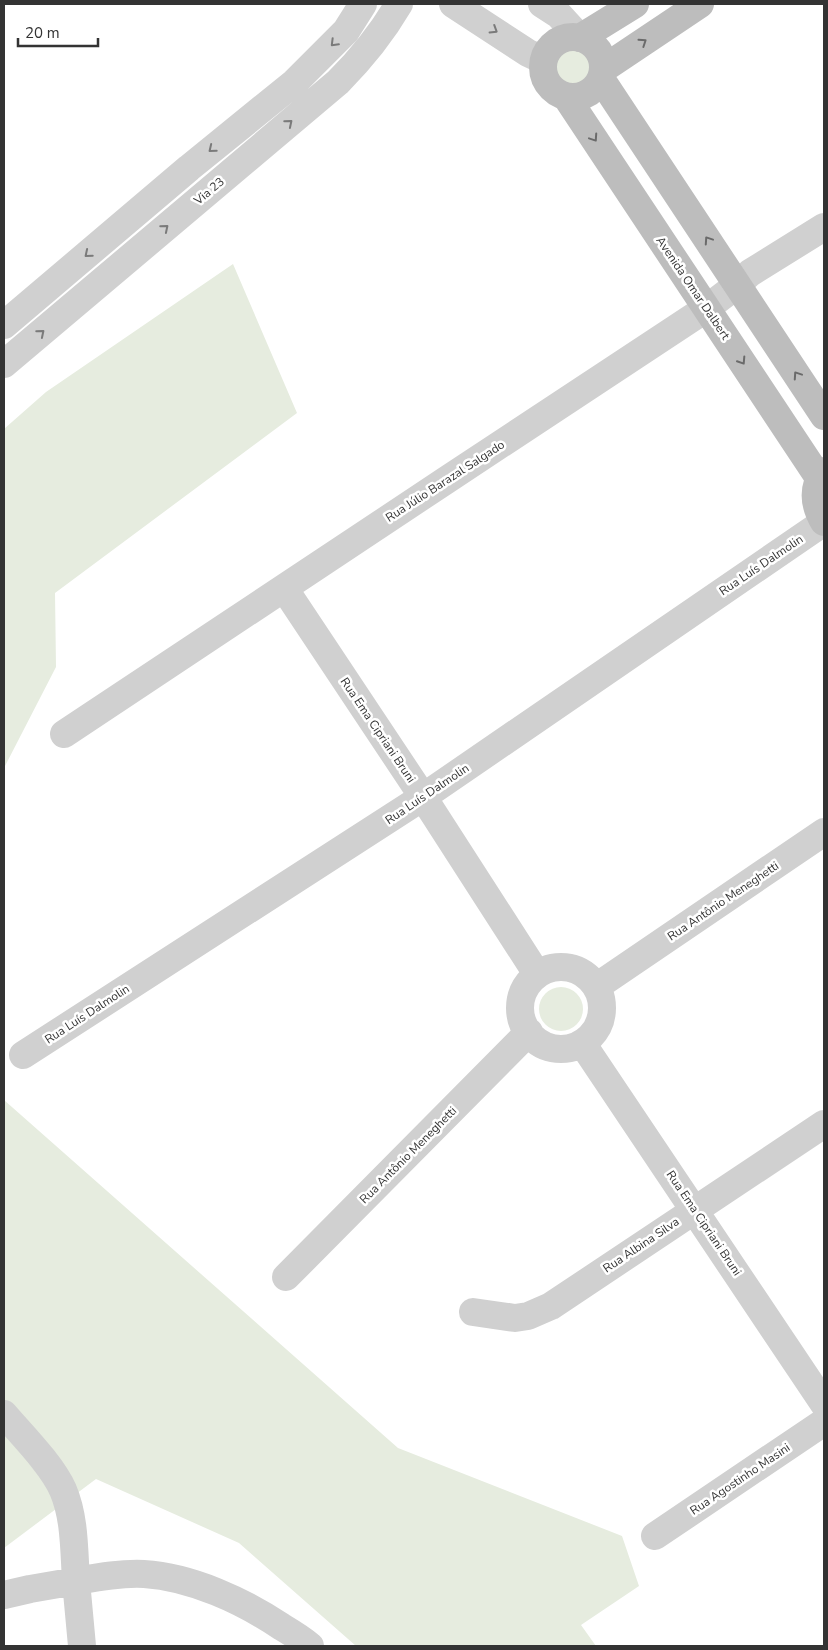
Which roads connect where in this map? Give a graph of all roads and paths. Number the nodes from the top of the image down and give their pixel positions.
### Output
1 (363, 4) edge
2 (399, 4) edge
3 (453, 4) edge
4 (542, 4) edge
5 (635, 4) edge
6 (700, 4) edge
7 (580, 38) junction
8 (543, 60) junction
9 (602, 74) junction
10 (567, 98) junction
11 (824, 227) edge
12 (738, 285) junction
13 (707, 308) junction
14 (4, 325) edge
15 (4, 364) edge
16 (824, 416) edge
17 (822, 475) edge
18 (824, 522) edge
19 (284, 588) junction
20 (64, 734) dead end
21 (423, 797) junction
22 (824, 832) edge
23 (537, 974) junction
24 (596, 987) junction
25 (529, 1032) junction
26 (582, 1043) junction
27 (23, 1055) dead end
28 (824, 1124) edge
29 (694, 1209) junction
30 (286, 1277) dead end
31 (473, 1312) dead end
32 (824, 1404) edge
33 (4, 1414) edge
34 (824, 1422) edge
35 (655, 1536) dead end
36 (76, 1581) junction
37 (4, 1595) edge
38 (82, 1646) edge
39 (310, 1646) edge

1 -> 14 street
15 -> 2 street, Via 23
3 -> 8 street
4 - 7 street
5 - 7 street
9 -> 6 street
7 - 8 street
7 - 9 street
8 - 10 street
9 - 10 street
12 -> 9 street
10 -> 13 street, Avenida Omar Dalbert
11 - 12 street, Rua Júlio Barazal Salgado
12 - 13 street, Rua Júlio Barazal Salgado
16 -> 12 street
13 -> 17 street, Avenida Omar Dalbert
13 - 19 street, Rua Júlio Barazal Salgado
17 - 18 street
18 - 21 street, Rua Luís Dalmolin
19 - 20 street, Rua Júlio Barazal Salgado
19 - 21 street, Rua Ema Cipriani Bruni
21 - 23 street, Rua Ema Cipriani Bruni
21 - 27 street, Rua Luís Dalmolin
22 - 24 street, Rua Antônio Meneghetti
23 - 24 street
23 - 25 street
24 - 26 street
25 - 26 street
25 - 30 street, Rua Antônio Meneghetti
26 - 29 street, Rua Ema Cipriani Bruni
28 - 29 street, Rua Albina Silva
29 - 31 street, Rua Albina Silva
29 - 32 street, Rua Ema Cipriani Bruni
33 - 36 street
34 - 35 street, Rua Agostinho Masini
36 - 37 street
36 - 38 street
36 - 39 street

